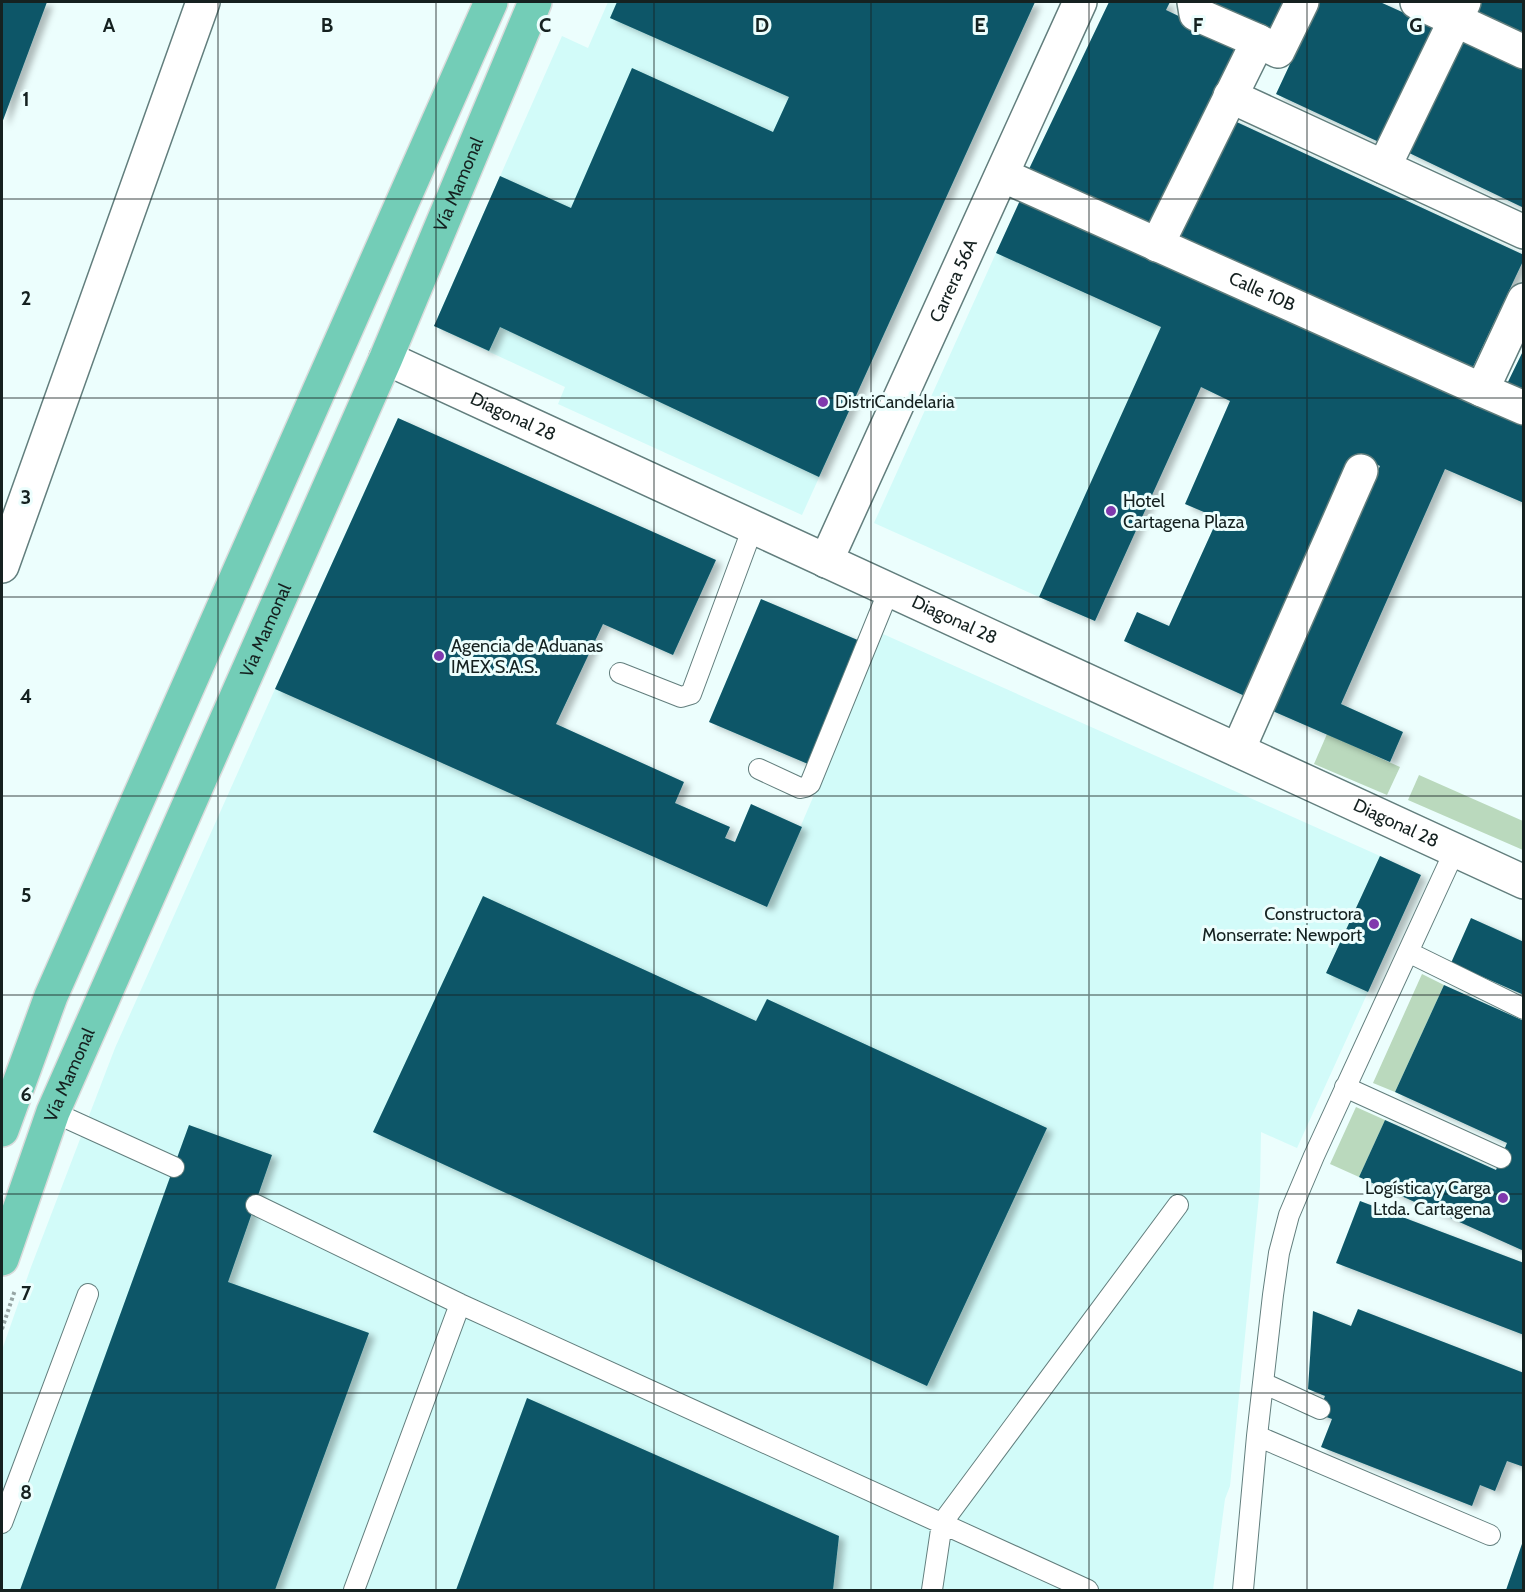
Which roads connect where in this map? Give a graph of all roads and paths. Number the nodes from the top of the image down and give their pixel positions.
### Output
1 (203, 2) edge
2 (491, 2) edge
3 (536, 2) edge
4 (1080, 2) edge
5 (1194, 2) edge
6 (1302, 2) edge
7 (1417, 2) edge
8 (1460, 10) edge
9 (1258, 41) junction
10 (1524, 52) edge
11 (1230, 96) junction
12 (1384, 167) junction
13 (1002, 175) junction
14 (1524, 232) edge
15 (1157, 245) junction
16 (1524, 300) edge
17 (386, 358) junction
18 (1482, 390) junction
19 (1524, 408) edge
20 (1361, 471) dead end
21 (753, 527) junction
22 (826, 561) junction
23 (2, 566) edge
24 (889, 590) junction
25 (620, 673) dead end
26 (1238, 750) junction
27 (759, 769) dead end
28 (1455, 850) junction
29 (1524, 882) edge
30 (1408, 952) junction
31 (1524, 1009) edge
32 (1345, 1087) junction
33 (53, 1112) junction
34 (2, 1130) edge
35 (1501, 1158) dead end
36 (174, 1167) dead end
37 (256, 1205) dead end
38 (1178, 1205) dead end
39 (2, 1259) edge
40 (87, 1294) dead end
41 (460, 1304) junction
42 (1263, 1383) junction
43 (1320, 1409) dead end
44 (1257, 1436) junction
45 (2, 1523) edge
46 (942, 1523) junction
47 (1490, 1535) dead end
48 (354, 1590) edge
49 (932, 1590) edge
50 (1088, 1590) edge
51 (1243, 1590) edge

1 - 23 street
2 - 34 main road
3 - 17 main road, Vía Mamonal
4 - 13 street, Carrera 56A
5 - 9 street
6 - 9 street
7 - 8 street
8 - 10 street
8 - 12 street
9 - 11 street
11 - 12 street
11 - 15 street
12 - 14 street
13 - 15 street, Calle 10B
13 - 22 street, Carrera 56A
15 - 18 street, Calle 10B
16 - 18 street
17 - 21 street, Diagonal 28
17 - 33 main road, Vía Mamonal
18 - 19 street, Calle 10B
20 - 26 street
21 - 22 street, Diagonal 28
21 - 25 lane
22 - 24 street, Diagonal 28
24 - 26 street, Diagonal 28
24 - 27 lane
26 - 28 street, Diagonal 28
28 - 29 street, Diagonal 28
28 - 30 lane
30 - 31 lane
30 - 32 lane
32 - 35 lane
32 - 42 lane
33 - 36 lane
33 - 39 main road, Vía Mamonal
37 - 41 lane
38 - 46 lane
40 - 45 lane
41 - 46 lane
41 - 48 lane
42 - 43 lane
42 - 44 lane
44 - 47 lane
44 - 51 lane
46 - 49 lane
46 - 50 lane

